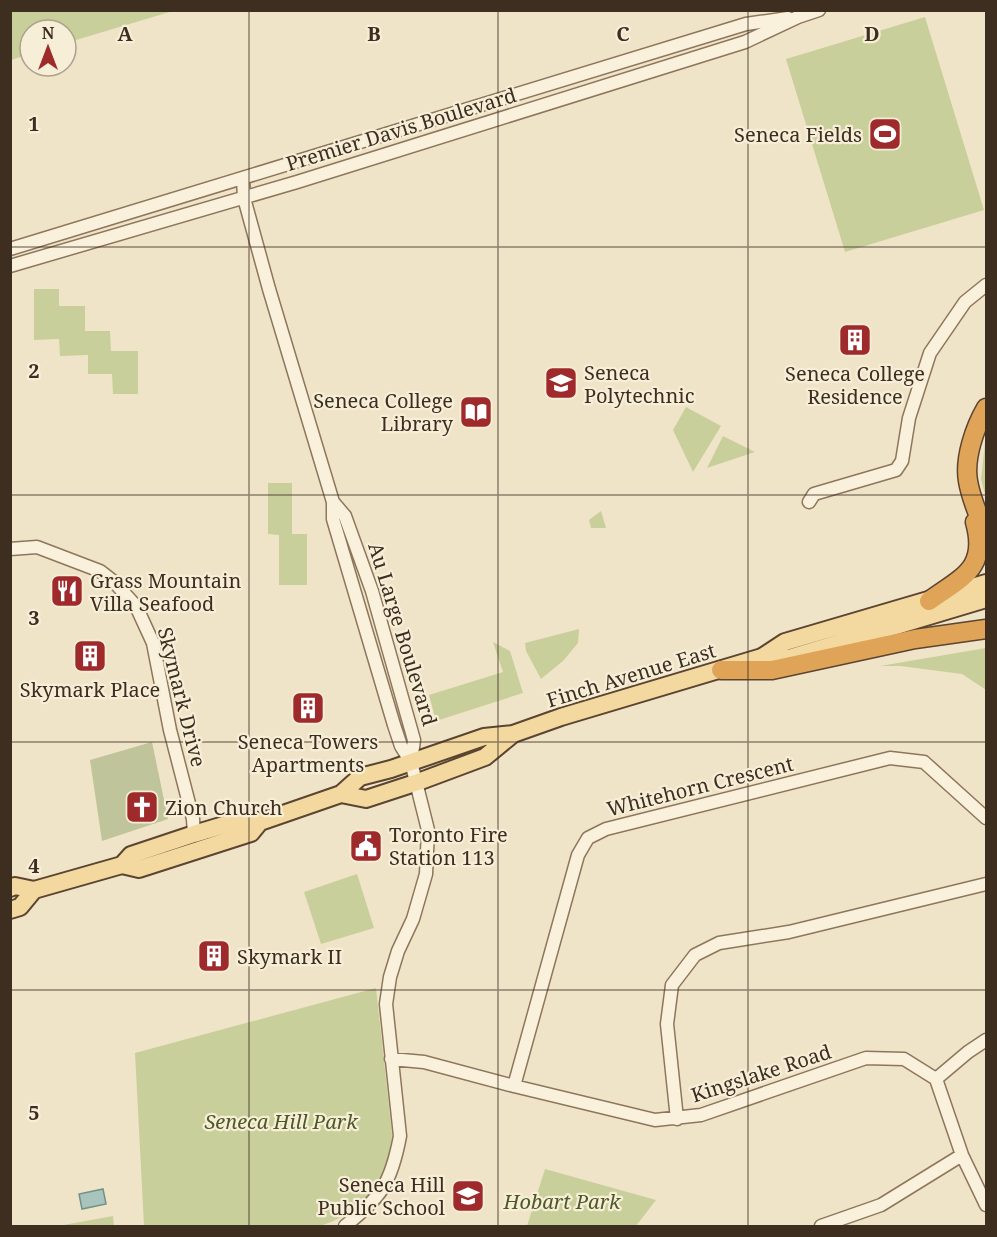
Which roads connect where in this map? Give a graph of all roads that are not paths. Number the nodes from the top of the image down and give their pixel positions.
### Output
1 (819, 10) edge
2 (798, 17) junction
3 (243, 179) junction
4 (244, 198) junction
5 (10, 249) edge
6 (10, 266) edge
7 (987, 285) edge
8 (987, 408) edge
9 (972, 497) junction
10 (809, 502) dead end
11 (987, 535) edge
12 (10, 549) edge
13 (987, 583) edge
14 (987, 599) edge
15 (929, 601) junction
16 (987, 629) edge
17 (762, 657) junction
18 (721, 670) junction
19 (513, 734) junction
20 (411, 762) junction
21 (418, 782) junction
22 (341, 794) junction
23 (987, 818) edge
24 (260, 822) junction
25 (194, 834) junction
26 (122, 865) junction
27 (987, 884) edge
28 (10, 888) edge
29 (34, 890) junction
30 (10, 910) edge
31 (987, 1040) edge
32 (391, 1059) junction
33 (936, 1079) junction
34 (514, 1086) junction
35 (677, 1119) junction
36 (962, 1155) junction
37 (987, 1205) edge
38 (345, 1227) edge
39 (821, 1227) edge

1 - 2 street, Premier Davis Boulevard
2 - 3 street, Premier Davis Boulevard
2 - 4 street, Premier Davis Boulevard
3 - 4 street, Au Large Boulevard
3 - 5 street, Premier Davis Boulevard
4 - 6 street, Premier Davis Boulevard
4 - 20 street, Au Large Boulevard
7 - 10 street
8 - 9 highway
9 - 11 highway
9 - 15 highway
12 - 25 street, Skymark Drive
13 - 15 main road, Finch Avenue East
14 - 17 main road, Finch Avenue East
15 - 17 main road, Finch Avenue East
16 - 18 highway
17 - 18 main road, Finch Avenue East
18 - 19 main road, Finch Avenue East
19 - 20 main road, Finch Avenue East
19 - 21 main road, Finch Avenue East
20 - 21 street
20 - 22 main road, Finch Avenue East
21 - 22 main road, Finch Avenue East
21 - 32 street
22 - 24 main road, Finch Avenue East
23 - 34 street, Whitehorn Crescent
24 - 25 main road, Finch Avenue East
24 - 26 main road, Finch Avenue East
25 - 26 main road, Finch Avenue East
26 - 29 main road, Finch Avenue East
27 - 35 street
28 - 29 main road, Finch Avenue East
29 - 30 main road, Finch Avenue East
31 - 33 street
32 - 34 street, Kingslake Road
32 - 38 street
33 - 35 street, Kingslake Road
33 - 36 street
34 - 35 street, Kingslake Road
36 - 37 street
36 - 39 street

